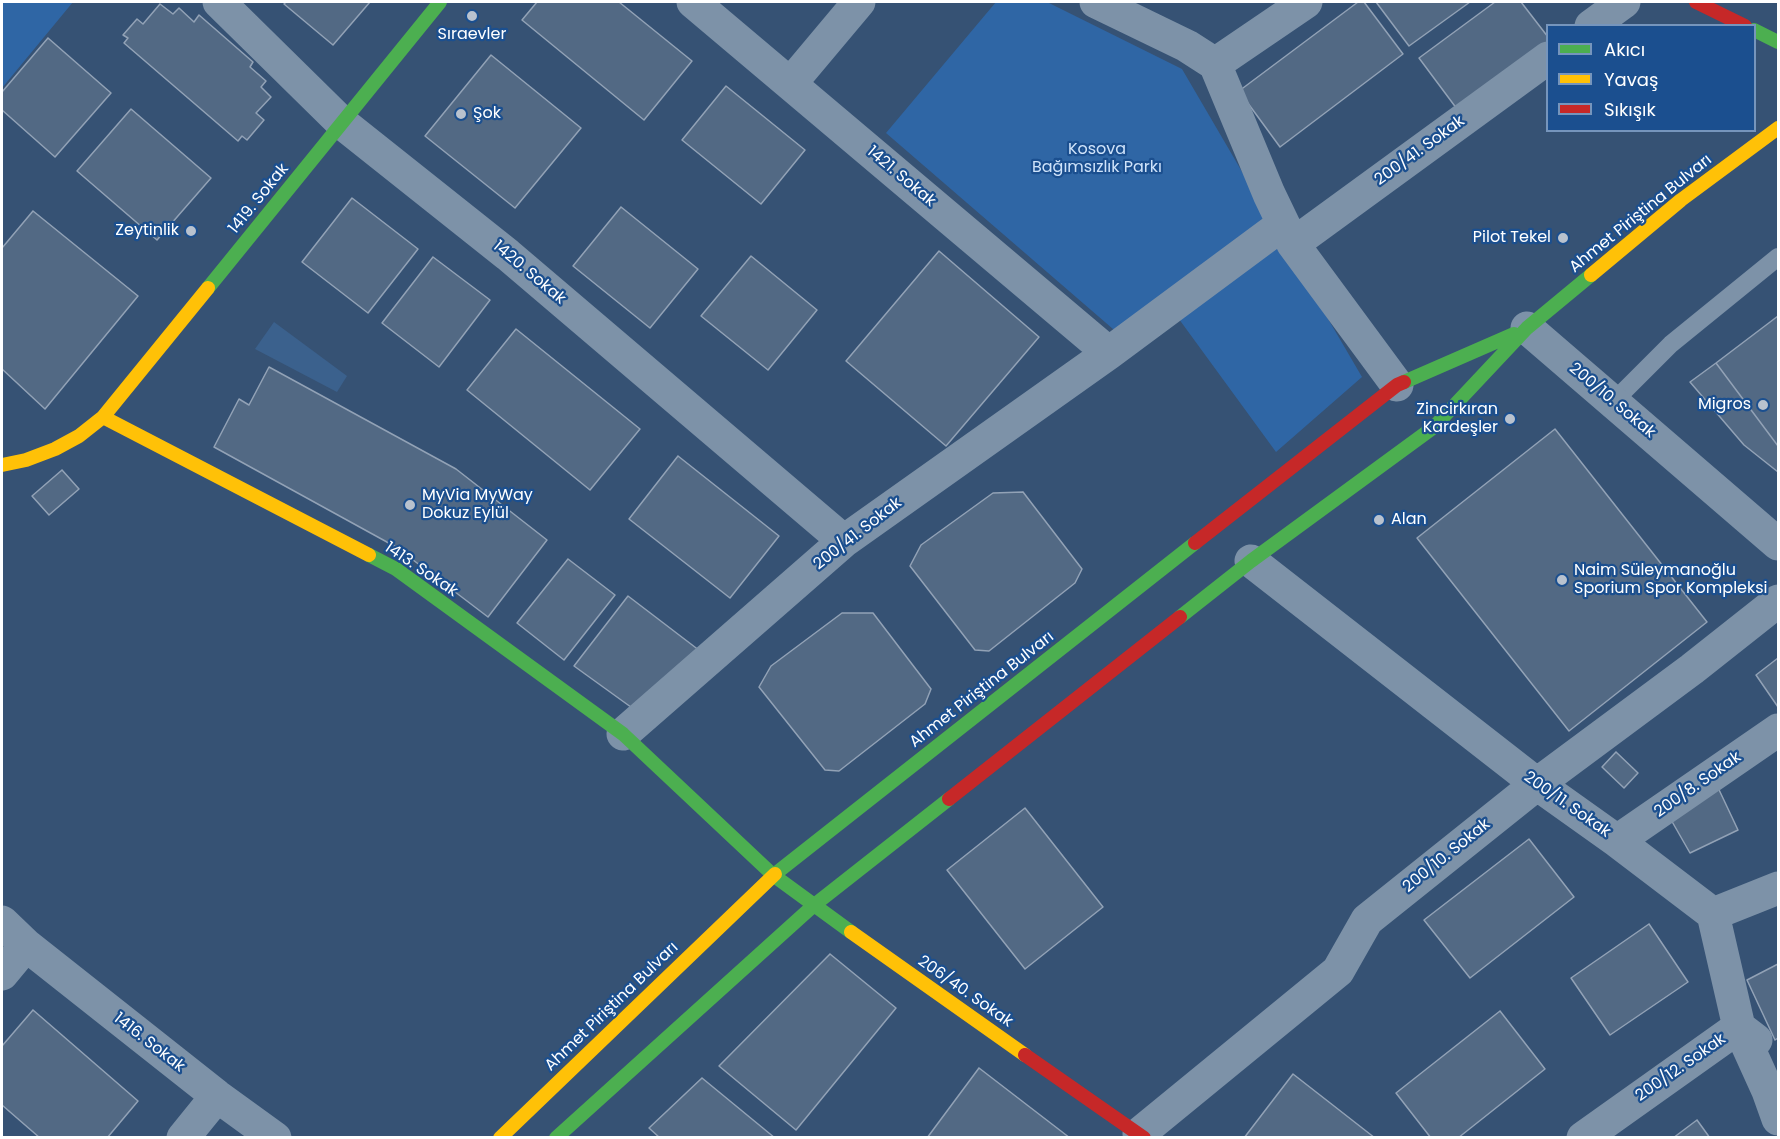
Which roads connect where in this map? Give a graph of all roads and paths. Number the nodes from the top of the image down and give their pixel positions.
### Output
1 (219, 2) edge
2 (440, 2) edge
3 (693, 2) edge
4 (859, 2) edge
5 (1096, 2) edge
6 (1306, 2) edge
7 (1624, 2) edge
8 (1699, 2) edge
9 (1594, 24) edge
10 (1741, 24) edge
11 (1756, 30) edge
12 (1779, 42) edge
13 (1546, 59) edge
14 (1215, 64) junction
15 (791, 83) junction
16 (342, 123) junction
17 (1779, 128) edge
18 (1288, 234) junction
19 (1779, 257) edge
20 (1527, 328) junction
21 (1109, 353) junction
22 (1397, 385) junction
23 (1612, 403) junction
24 (104, 417) junction
25 (2, 465) edge
26 (844, 541) junction
27 (1779, 544) edge
28 (1251, 561) junction
29 (1779, 601) edge
30 (1779, 729) edge
31 (623, 734) junction
32 (1537, 784) junction
33 (1617, 841) junction
34 (773, 875) junction
35 (1779, 888) edge
36 (813, 906) junction
37 (1713, 914) junction
38 (2, 922) edge
39 (26, 945) junction
40 (2, 974) edge
41 (1739, 1028) junction
42 (1779, 1058) edge
43 (217, 1096) junction
44 (1779, 1119) edge
45 (1142, 1136) edge
46 (183, 1137) edge
47 (275, 1137) edge
48 (500, 1137) edge
49 (556, 1137) edge
50 (1583, 1137) edge

1 - 16 street, 1420. Sokak
2 - 16 main road, 1419. Sokak
3 - 15 street, 1421. Sokak
4 - 15 street
5 - 14 street
6 - 14 street
7 - 9 street
8 - 10 main road
11 - 12 main road
13 - 18 street, 200/41. Sokak
14 - 18 street
15 - 21 street, 1421. Sokak
16 - 24 main road, 1419. Sokak
16 - 26 street, 1420. Sokak
17 - 20 main road, Ahmet Piriştina Bulvarı
18 - 21 street, 200/41. Sokak
18 - 22 street
19 - 23 lane
20 - 22 main road, Ahmet Piriştina Bulvarı
20 - 23 street, 200/10. Sokak
20 - 28 main road, Ahmet Piriştina Bulvarı
21 - 26 street, 200/41. Sokak
22 - 34 main road, Ahmet Piriştina Bulvarı
23 - 27 street, 200/10. Sokak
24 - 25 main road
24 - 31 main road, 1413. Sokak
26 - 31 street, 200/41. Sokak
28 - 32 street, 200/11. Sokak
28 - 36 main road, Ahmet Piriştina Bulvarı
29 - 32 street, 200/10. Sokak
30 - 33 street, 200/8. Sokak
31 - 34 main road, 1413. Sokak
32 - 33 street, 200/11. Sokak
32 - 45 street, 200/10. Sokak
33 - 37 street, 200/11. Sokak
34 - 36 main road, 206/40. Sokak
34 - 48 main road, Ahmet Piriştina Bulvarı
35 - 37 street
36 - 45 main road, 206/40. Sokak
36 - 49 main road, Ahmet Piriştina Bulvarı
37 - 41 street
38 - 39 street, 1416. Sokak
39 - 40 street
39 - 43 street, 1416. Sokak
41 - 42 street, 200/12. Sokak
41 - 44 street
41 - 50 street, 200/12. Sokak
43 - 46 street
43 - 47 street, 1416. Sokak

